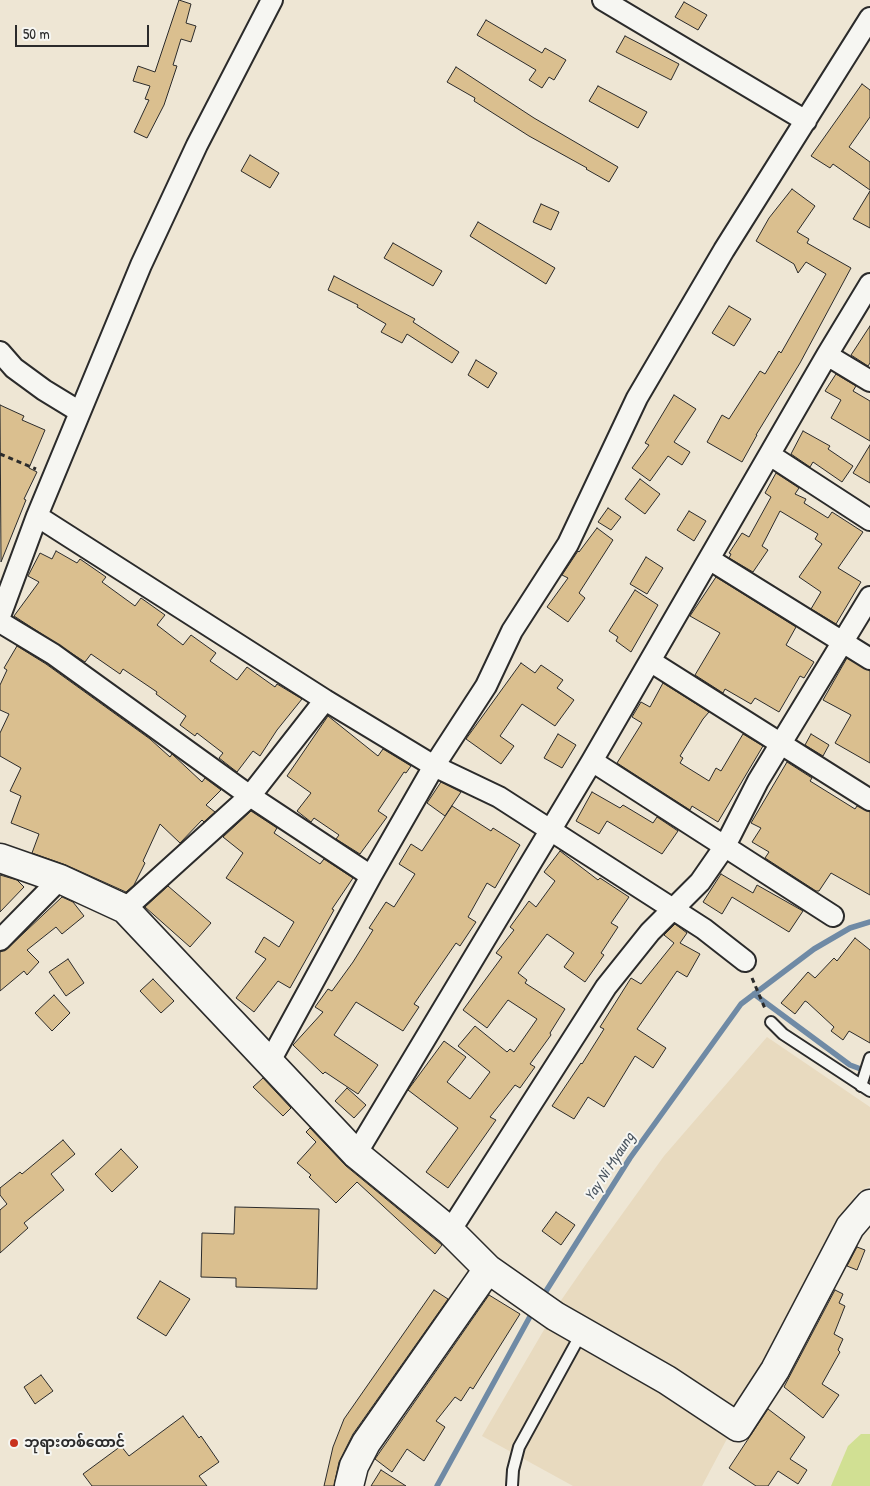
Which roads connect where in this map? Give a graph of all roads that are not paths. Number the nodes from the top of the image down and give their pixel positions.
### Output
1 (272, 0) edge
2 (604, 0) edge
3 (870, 18) edge
4 (806, 122) junction
5 (870, 284) edge
6 (0, 352) edge
7 (826, 355) junction
8 (870, 381) edge
9 (80, 412) junction
10 (770, 455) junction
11 (37, 516) junction
12 (870, 520) edge
13 (709, 559) junction
14 (870, 597) edge
15 (0, 616) edge
16 (0, 622) edge
17 (843, 643) junction
18 (870, 659) edge
19 (650, 661) junction
20 (325, 700) junction
21 (781, 744) junction
22 (592, 761) junction
23 (434, 766) junction
24 (250, 796) junction
25 (870, 800) edge
26 (549, 830) junction
27 (725, 846) junction
28 (0, 858) edge
29 (370, 876) junction
30 (60, 879) junction
31 (125, 909) junction
32 (675, 910) junction
33 (833, 916) dead end
34 (0, 940) edge
35 (745, 961) road end
36 (771, 1022) road end
37 (269, 1063) junction
38 (867, 1065) edge
39 (866, 1088) edge
40 (356, 1154) junction
41 (870, 1204) edge
42 (450, 1231) junction
43 (488, 1269) junction
44 (582, 1332) junction
45 (349, 1486) edge
46 (512, 1486) edge

1 - 9 street
2 - 4 street
3 - 4 street
4 - 23 street
5 - 7 street
6 - 9 street
7 - 8 street
7 - 10 street
9 - 11 street
10 - 12 street
10 - 13 street
11 - 15 street
11 - 20 street
13 - 17 street
13 - 19 street
14 - 17 street
16 - 24 street
17 - 18 street
17 - 21 street
19 - 21 street
19 - 22 street
20 - 23 street
20 - 24 street
21 - 25 street
21 - 27 street
22 - 26 street
22 - 27 street
23 - 26 street
23 - 29 street
24 - 29 street
24 - 31 street
26 - 32 street
26 - 40 street
27 - 32 street
27 - 33 street
28 - 30 street
29 - 37 street
30 - 31 street
30 - 34 street
31 - 37 street
32 - 35 street
32 - 42 street
36 - 39 lane
37 - 40 street
38 - 39 lane
40 - 42 street
41 - 44 street
42 - 43 street
43 - 44 street
43 - 45 street
44 - 46 lane

